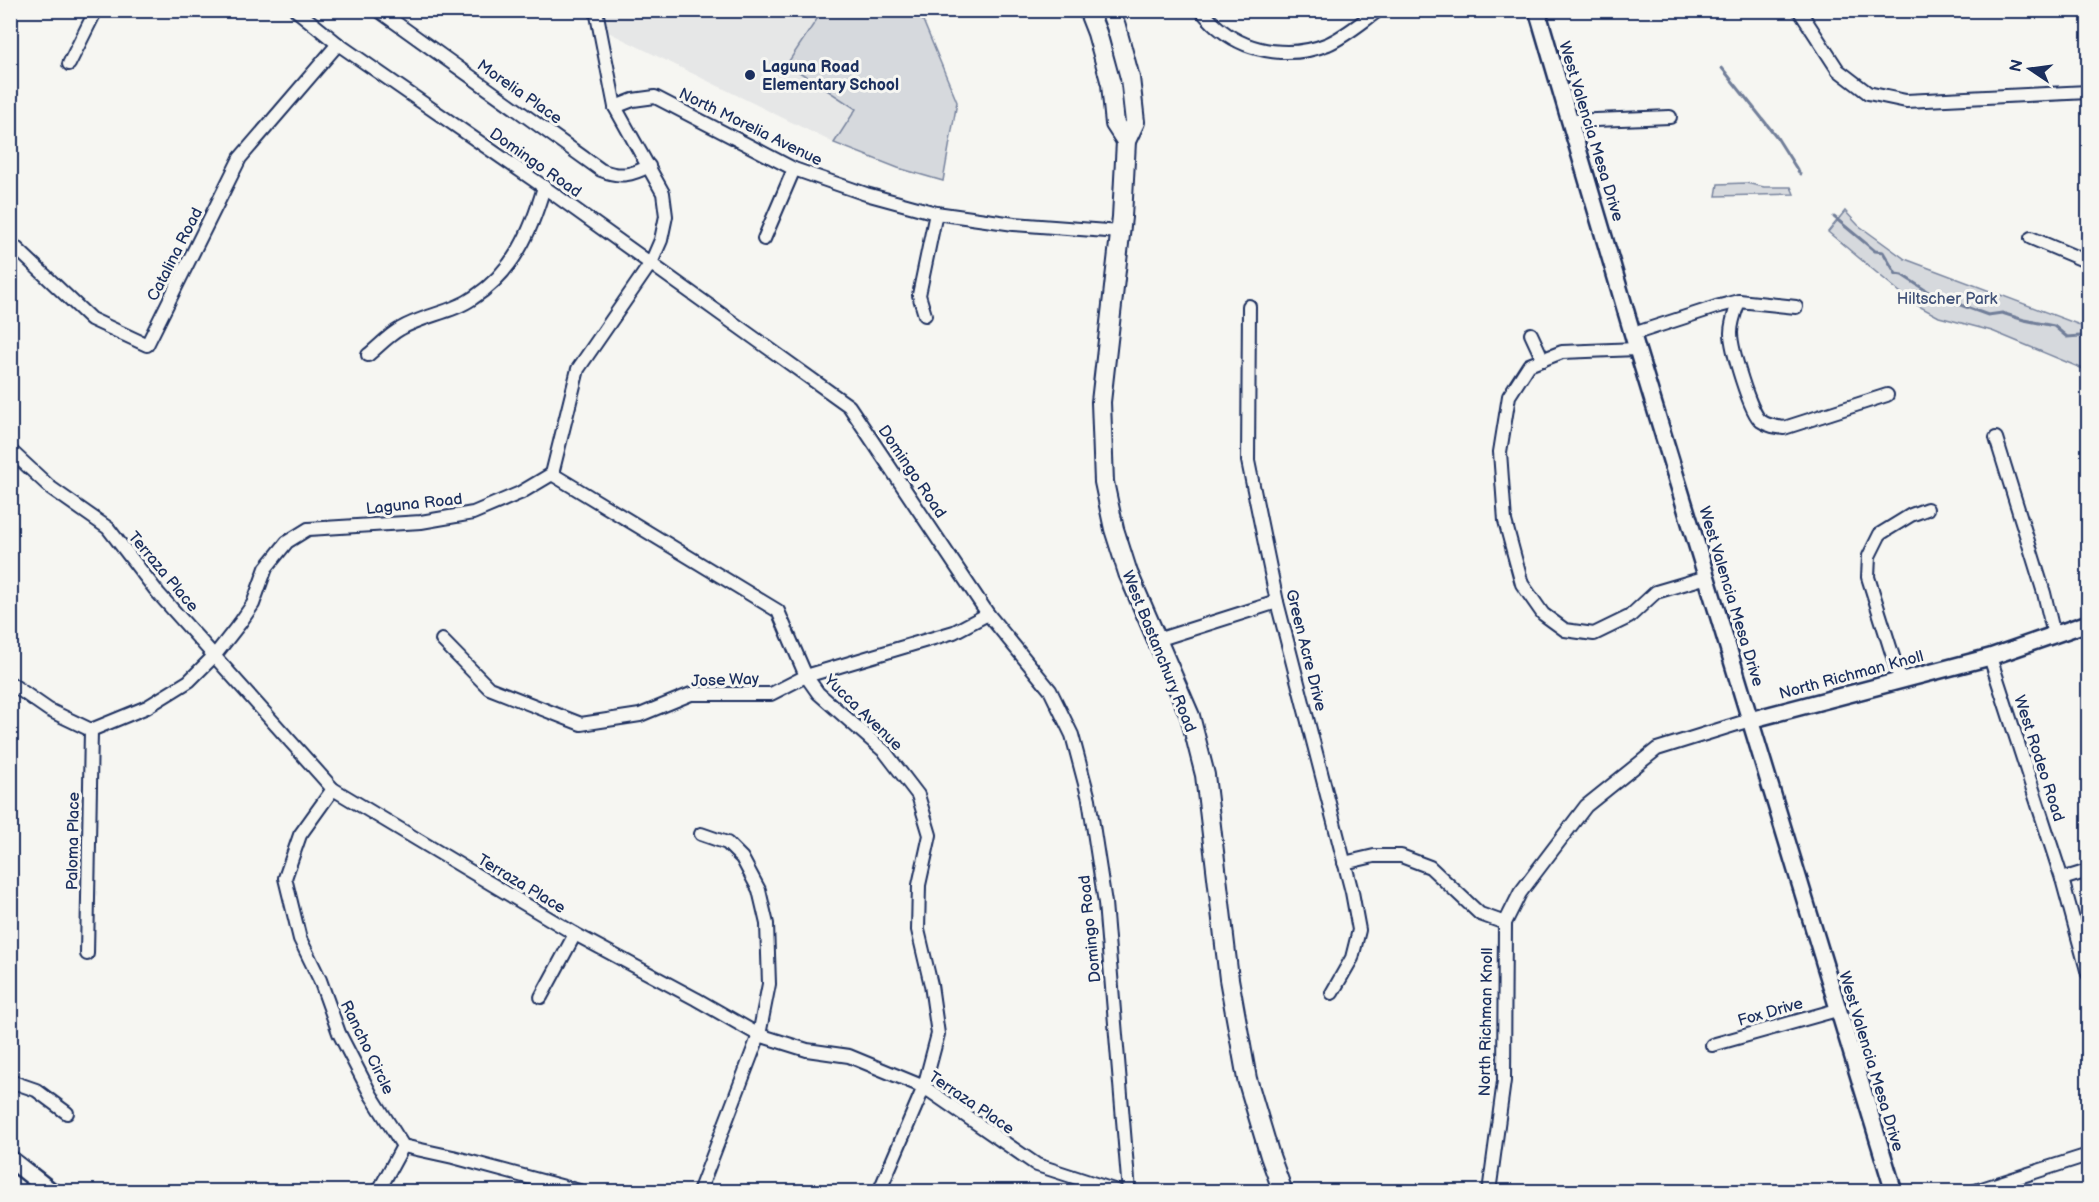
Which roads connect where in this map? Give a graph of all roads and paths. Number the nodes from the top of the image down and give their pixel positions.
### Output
1 (96, 10) edge
2 (296, 10) edge
3 (378, 10) edge
4 (596, 10) edge
5 (1088, 10) edge
6 (1110, 10) edge
7 (1201, 10) edge
8 (1379, 10) edge
9 (1537, 10) edge
10 (1799, 10) edge
11 (338, 44) junction
12 (69, 64) dead end
13 (2088, 92) edge
14 (615, 107) junction
15 (1670, 117) dead end
16 (1571, 121) junction
17 (1126, 141) junction
18 (649, 166) junction
19 (794, 169) junction
20 (544, 187) junction
21 (936, 213) junction
22 (1120, 232) junction
23 (2031, 238) dead end
24 (764, 239) dead end
25 (10, 242) edge
26 (2088, 262) edge
27 (651, 263) junction
28 (1739, 301) junction
29 (1249, 306) dead end
30 (1796, 307) dead end
31 (925, 315) dead end
32 (1531, 334) dead end
33 (1635, 341) junction
34 (368, 355) dead end
35 (1543, 360) junction
36 (1887, 395) dead end
37 (1996, 438) dead end
38 (10, 450) edge
39 (552, 474) junction
40 (1927, 509) dead end
41 (1707, 577) junction
42 (1277, 602) junction
43 (988, 614) junction
44 (2088, 623) edge
45 (2054, 635) junction
46 (442, 640) dead end
47 (1157, 640) junction
48 (215, 655) junction
49 (1990, 657) junction
50 (806, 676) junction
51 (1900, 679) junction
52 (10, 683) edge
53 (1750, 720) junction
54 (91, 730) junction
55 (333, 789) junction
56 (701, 834) dead end
57 (1344, 863) junction
58 (2088, 871) edge
59 (2062, 879) junction
60 (1505, 922) junction
61 (575, 934) junction
62 (87, 954) dead end
63 (2088, 974) edge
64 (1332, 993) dead end
65 (541, 997) dead end
66 (1837, 1010) junction
67 (759, 1035) junction
68 (1712, 1045) dead end
69 (10, 1081) edge
70 (924, 1087) junction
71 (67, 1113) dead end
72 (403, 1146) junction
73 (2088, 1155) edge
74 (10, 1159) edge
75 (52, 1191) edge
76 (378, 1191) edge
77 (583, 1191) edge
78 (699, 1191) edge
79 (879, 1191) edge
80 (1120, 1191) edge
81 (1129, 1191) edge
82 (1283, 1191) edge
83 (1489, 1191) edge
84 (1894, 1191) edge
85 (1972, 1191) edge

1 - 12 street
2 - 11 street, Domingo Road
3 - 18 street, Morelia Place
4 - 14 street
5 - 17 main road, West Bastanchury Road
6 - 17 main road, West Bastanchury Road
7 - 8 street
9 - 16 street, West Valencia Mesa Drive
10 - 13 street
11 - 20 street, Domingo Road
11 - 25 street, Catalina Road
14 - 18 street
14 - 19 street, North Morelia Avenue
15 - 16 street
16 - 33 street, West Valencia Mesa Drive
17 - 22 main road, West Bastanchury Road
18 - 27 street
19 - 21 street, North Morelia Avenue
19 - 24 street
20 - 27 street, Domingo Road
20 - 34 street
21 - 22 street, North Morelia Avenue
21 - 31 street
22 - 47 main road, West Bastanchury Road
23 - 26 street
27 - 39 street
27 - 43 street, Domingo Road
28 - 30 street
28 - 33 street
28 - 36 street
29 - 42 street, Green Acre Drive
32 - 35 street
33 - 35 street
33 - 41 street, West Valencia Mesa Drive
35 - 41 street
37 - 45 street
38 - 48 street, Terraza Place
39 - 48 street, Laguna Road
39 - 50 street, Yucca Avenue
40 - 51 street
41 - 53 street, West Valencia Mesa Drive
42 - 47 street
42 - 57 street, Green Acre Drive
43 - 50 street, Jose Way
43 - 81 street, Domingo Road
44 - 45 street, North Richman Knoll
45 - 49 street, North Richman Knoll
46 - 50 street, Jose Way
47 - 82 main road, West Bastanchury Road
48 - 54 street, Laguna Road
48 - 55 street, Terraza Place
49 - 51 street, North Richman Knoll
49 - 59 street, West Rodeo Road
50 - 70 street, Yucca Avenue
51 - 53 street, North Richman Knoll
52 - 54 street
53 - 60 street, North Richman Knoll
53 - 66 street, West Valencia Mesa Drive
54 - 62 street, Paloma Place
55 - 61 street, Terraza Place
55 - 72 street, Rancho Circle
56 - 67 street
57 - 60 street
57 - 64 street, Green Acre Drive
58 - 59 street
59 - 63 street, West Rodeo Road
60 - 83 street, North Richman Knoll
61 - 65 street
61 - 67 street, Terraza Place
66 - 68 street, Fox Drive
66 - 84 street, West Valencia Mesa Drive
67 - 70 street, Terraza Place
67 - 78 street
69 - 71 street
70 - 79 street, Yucca Avenue
70 - 80 street, Terraza Place
72 - 76 street
72 - 77 street
73 - 85 street
74 - 75 main road

